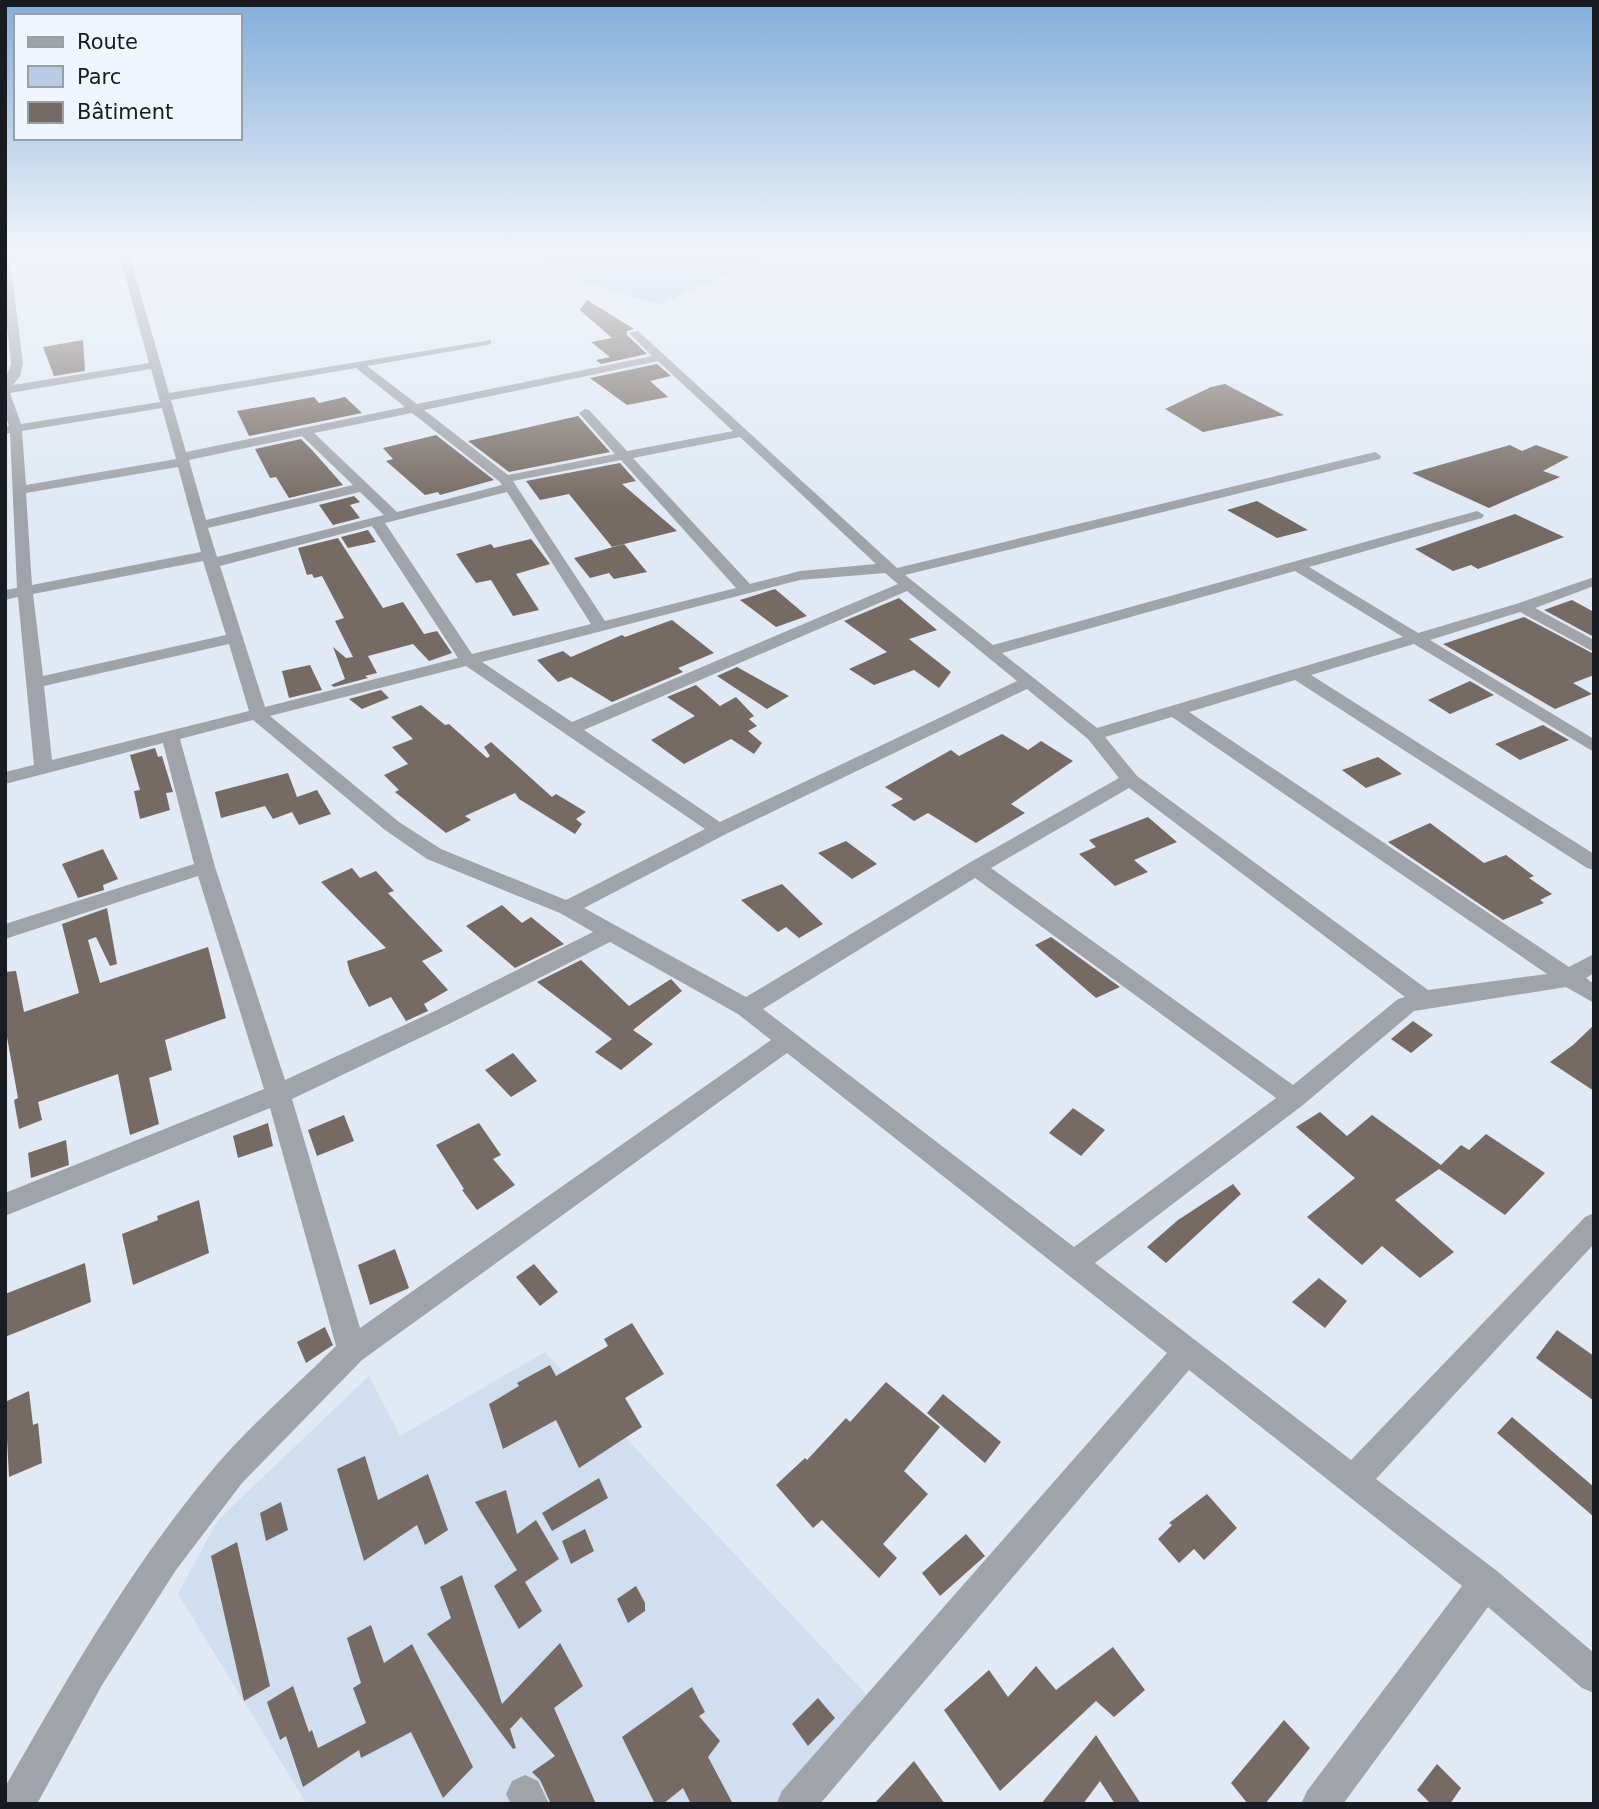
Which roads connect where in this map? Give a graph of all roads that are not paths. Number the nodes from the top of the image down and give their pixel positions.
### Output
1 (14, 334) edge
2 (147, 334) edge
3 (636, 334) edge
4 (487, 342) dead end
5 (661, 357) junction
6 (358, 364) junction
7 (156, 365) junction
8 (5, 391) edge
9 (166, 401) junction
10 (414, 408) junction
11 (585, 413) dead end
12 (11, 429) edge
13 (304, 431) junction
14 (742, 433) junction
15 (624, 456) junction
16 (1375, 456) dead end
17 (182, 459) junction
18 (507, 483) junction
19 (362, 487) junction
20 (21, 489) junction
21 (1477, 514) dead end
22 (394, 517) junction
23 (376, 521) junction
24 (201, 525) junction
25 (210, 559) junction
26 (1296, 565) junction
27 (897, 575) junction
28 (1594, 581) edge
29 (747, 589) junction
30 (25, 591) junction
31 (5, 595) edge
32 (1522, 607) junction
33 (600, 626) junction
34 (233, 638) junction
35 (1416, 639) junction
36 (1594, 647) edge
37 (990, 651) junction
38 (467, 659) junction
39 (1297, 674) junction
40 (1028, 682) junction
41 (35, 683) junction
42 (1175, 711) junction
43 (258, 716) junction
44 (571, 729) junction
45 (1094, 735) junction
46 (170, 737) junction
47 (1594, 747) edge
48 (44, 768) junction
49 (5, 778) edge
50 (1130, 780) junction
51 (719, 830) junction
52 (1594, 863) edge
53 (205, 867) junction
54 (976, 868) junction
55 (567, 908) junction
56 (5, 932) edge
57 (611, 932) junction
58 (1594, 962) edge
59 (1568, 979) junction
60 (1594, 995) edge
61 (1424, 999) junction
62 (746, 1008) junction
63 (788, 1040) junction
64 (278, 1094) junction
65 (1294, 1098) junction
66 (5, 1205) edge
67 (1594, 1225) edge
68 (1074, 1263) junction
69 (352, 1350) junction
70 (1187, 1351) junction
71 (1353, 1481) junction
72 (1485, 1583) junction
73 (1594, 1676) edge
74 (16, 1804) edge
75 (795, 1804) edge
76 (1320, 1804) edge

1 - 8 street
2 - 7 street
3 - 5 street
4 - 6 street
5 - 10 street
5 - 14 street
6 - 9 street
6 - 10 street
7 - 8 street
7 - 9 street
8 - 12 street
9 - 12 street
9 - 17 street
10 - 13 street
10 - 18 street
11 - 15 street
12 - 20 street
13 - 17 street
13 - 19 street
14 - 15 street
14 - 27 street
15 - 18 street
15 - 29 street
16 - 27 street
17 - 20 street
17 - 24 street
18 - 22 street
18 - 33 street
19 - 22 street
19 - 24 street
20 - 30 street
21 - 26 street
22 - 23 street
23 - 25 street
23 - 38 street
24 - 25 street
25 - 30 street
25 - 34 street
26 - 35 street
26 - 37 street
27 - 29 street
27 - 37 street
27 - 44 street
28 - 32 street
29 - 33 street
30 - 31 street
30 - 41 street
32 - 35 street
32 - 36 street
33 - 38 street
34 - 41 street
34 - 43 street
35 - 39 street
35 - 47 street
37 - 40 street
38 - 43 street
38 - 44 street
39 - 42 street
39 - 52 street
40 - 45 street
40 - 51 street
41 - 48 street
42 - 45 street
42 - 59 street
43 - 46 street
43 - 55 street
44 - 51 street
45 - 50 street
46 - 48 street
46 - 53 street
48 - 49 street
50 - 54 street
50 - 61 street
51 - 55 street
53 - 56 street
53 - 64 street
54 - 62 street
54 - 65 street
55 - 57 street
57 - 62 street
57 - 64 street
58 - 59 street
59 - 60 street
59 - 61 street
61 - 65 street
62 - 63 street
63 - 68 street
63 - 69 street
64 - 66 street
64 - 69 street
65 - 68 street
67 - 71 street
68 - 70 street
69 - 74 street
70 - 71 street
70 - 75 street
71 - 72 street
72 - 73 street
72 - 76 street

